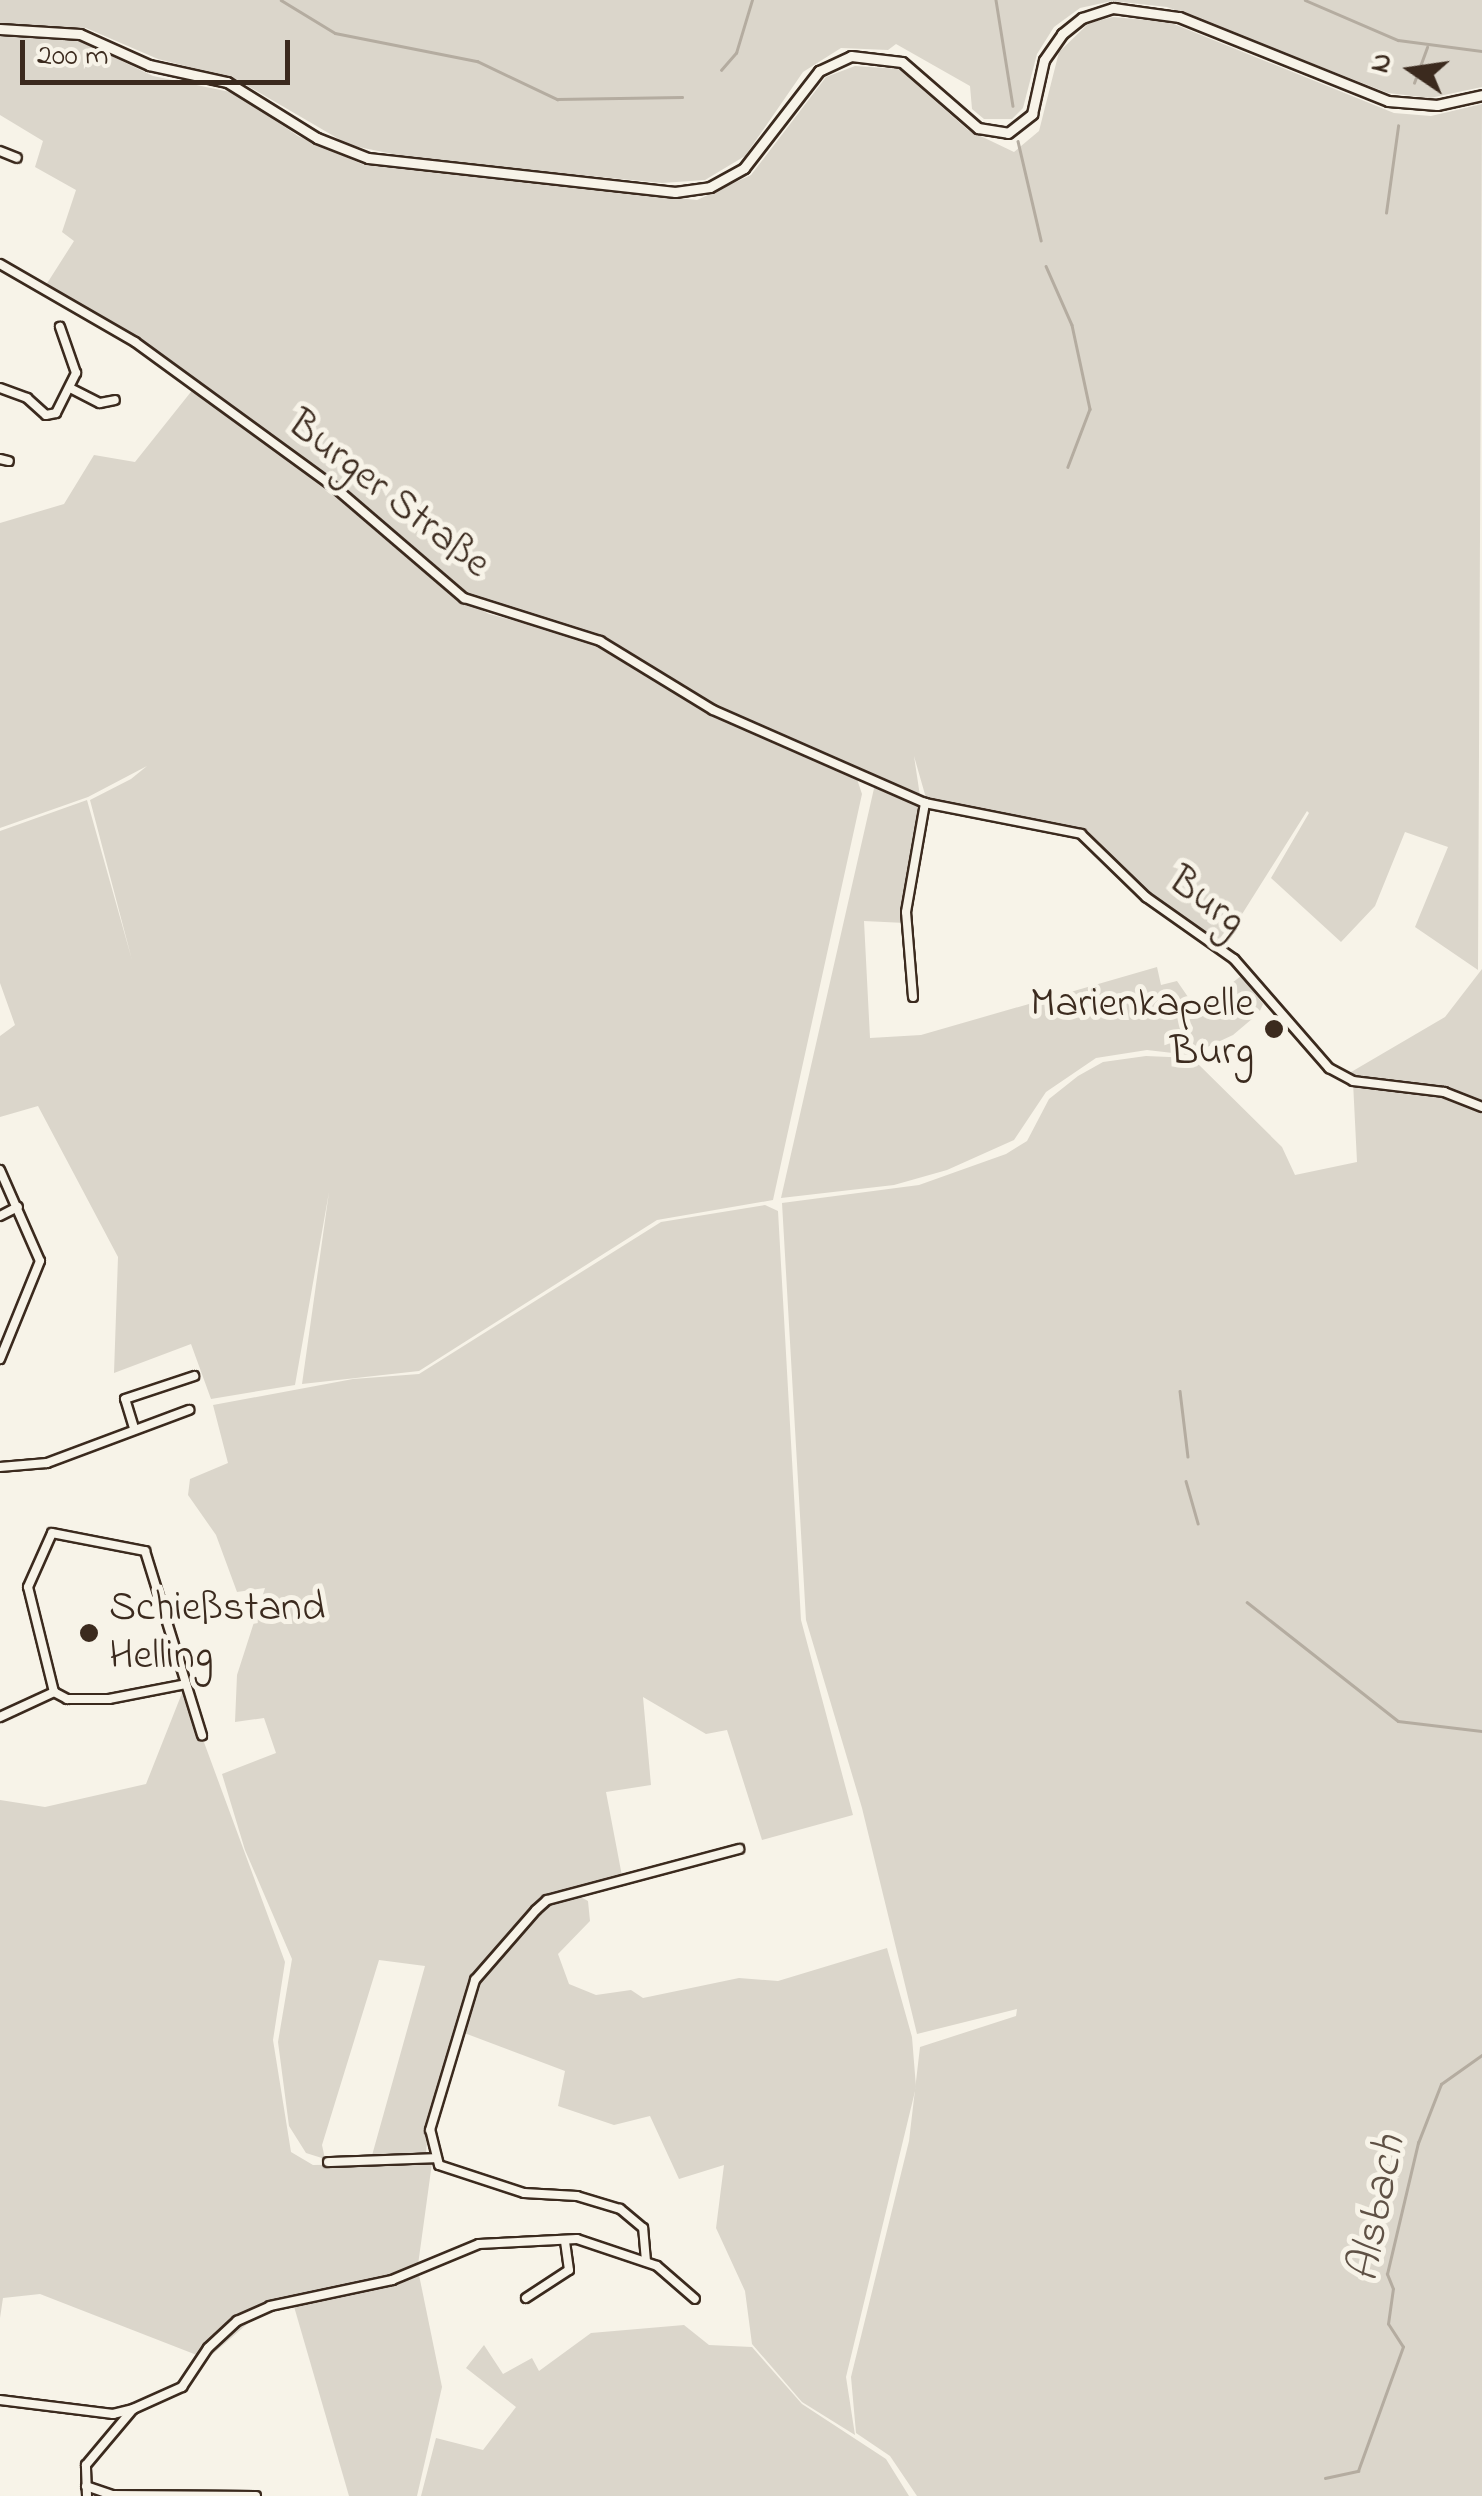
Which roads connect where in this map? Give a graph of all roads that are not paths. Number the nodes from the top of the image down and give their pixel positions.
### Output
1 (0, 29) edge
2 (1482, 95) edge
3 (0, 150) edge
4 (18, 158) dead end
5 (0, 264) edge
6 (60, 327) dead end
7 (0, 388) edge
8 (72, 389) junction
9 (115, 400) dead end
10 (870, 776) joint
11 (924, 803) junction
12 (913, 997) dead end
13 (1482, 1107) edge
14 (0, 1170) edge
15 (18, 1207) junction
16 (0, 1216) edge
17 (0, 1359) edge
18 (194, 1376) dead end
19 (189, 1410) dead end
20 (134, 1428) junction
21 (0, 1467) edge
22 (186, 1684) junction
23 (54, 1692) junction
24 (0, 1716) edge
25 (202, 1735) dead end
26 (740, 1849) dead end
27 (436, 2158) junction
28 (328, 2162) dead end
29 (565, 2241) junction
30 (646, 2261) junction
31 (526, 2298) dead end
32 (695, 2299) dead end
33 (0, 2400) edge
34 (133, 2410) junction
35 (87, 2491) edge
36 (256, 2496) edge

1 - 2 street
3 - 4 street
5 - 10 street, Burger Straße
6 - 8 street
7 - 8 street
8 - 9 street
10 - 11 street, Burg
11 - 12 street
11 - 13 street, Burg
14 - 15 street
15 - 16 street
15 - 17 street
18 - 20 street
19 - 20 street
20 - 21 street
22 - 23 street
22 - 23 street
22 - 25 street
23 - 24 street
26 - 27 street
27 - 28 street
27 - 30 street
29 - 30 street
29 - 31 street
29 - 34 street
30 - 32 street
33 - 34 street
34 - 35 street
35 - 36 street

